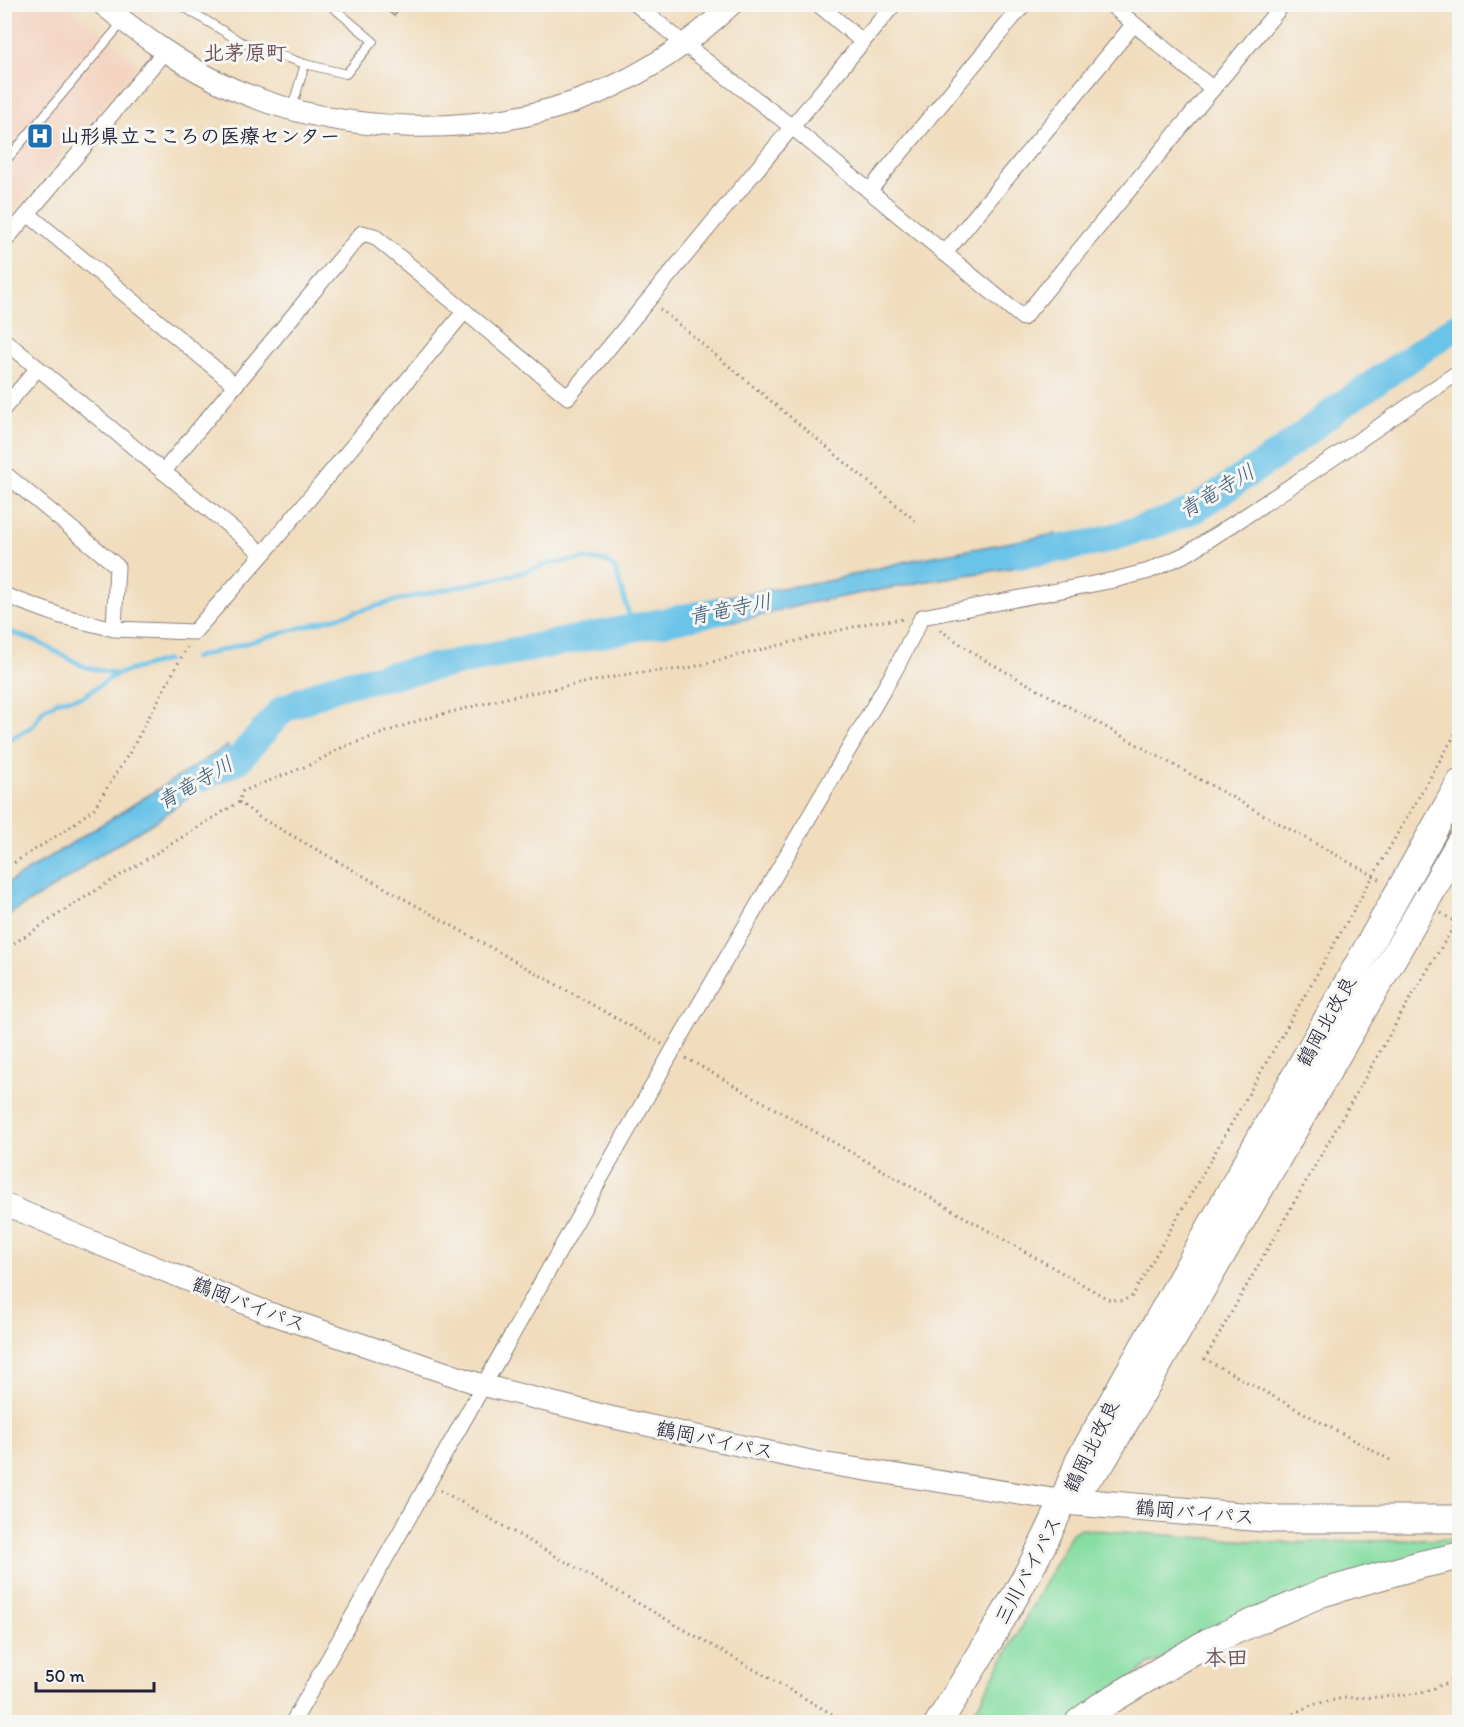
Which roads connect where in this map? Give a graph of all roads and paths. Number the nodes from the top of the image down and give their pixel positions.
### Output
1 (102, 4) edge
2 (179, 4) edge
3 (329, 4) edge
4 (636, 4) edge
5 (732, 4) edge
6 (818, 4) edge
7 (894, 4) edge
8 (1024, 4) edge
9 (1110, 4) edge
10 (1283, 4) edge
11 (123, 22) junction
12 (1134, 24) junction
13 (863, 42) junction
14 (684, 45) junction
15 (165, 51) junction
16 (305, 64) junction
17 (1213, 89) junction
18 (292, 109) junction
19 (792, 127) junction
20 (4, 163) edge
21 (869, 192) junction
22 (28, 214) junction
23 (4, 242) edge
24 (944, 254) junction
25 (649, 300) junction
26 (465, 311) junction
27 (4, 340) edge
28 (38, 368) junction
29 (1460, 371) edge
30 (236, 385) junction
31 (4, 408) edge
32 (163, 472) junction
33 (4, 473) edge
34 (917, 522) dead end
35 (263, 554) junction
36 (4, 595) edge
37 (922, 617) junction
38 (114, 629) junction
39 (194, 632) junction
40 (1460, 726) edge
41 (1460, 783) edge
42 (238, 802) junction
43 (1460, 842) edge
44 (4, 869) edge
45 (1372, 876) junction
46 (1400, 890) junction
47 (1460, 916) edge
48 (4, 950) edge
49 (673, 1050) junction
50 (4, 1204) edge
51 (482, 1385) junction
52 (1390, 1460) dead end
53 (428, 1483) junction
54 (1065, 1501) junction
55 (1460, 1520) edge
56 (1460, 1556) edge
57 (991, 1639) junction
58 (1460, 1678) edge
59 (293, 1722) edge
60 (846, 1722) edge
61 (939, 1722) edge
62 (958, 1722) edge
63 (1079, 1722) edge
64 (1277, 1722) edge

1 - 11 main road
2 - 16 lane
3 - 16 lane
4 - 14 street
5 - 14 main road
6 - 13 street
7 - 13 street
8 - 21 street
9 - 12 street
10 - 17 street
11 - 15 main road
11 - 20 lane
12 - 17 street
12 - 24 street
13 - 19 street
14 - 18 main road
14 - 19 street
15 - 18 main road
15 - 22 street
16 - 18 lane
17 - 24 street
19 - 21 street
19 - 25 street
21 - 24 street
22 - 23 street
22 - 30 street
25 - 26 street
25 - 34 path
26 - 30 street
26 - 35 street
27 - 28 street
28 - 31 street
28 - 32 street
29 - 37 street
30 - 32 street
32 - 35 street
33 - 38 street
35 - 39 street
36 - 38 street
37 - 42 path
37 - 45 path
37 - 49 street
38 - 39 street
39 - 44 path
40 - 45 path
41 - 46 highway, 鶴岡北改良
42 - 48 path
42 - 49 path
43 - 54 highway, 鶴岡北改良
45 - 46 path
45 - 49 path
46 - 54 highway, 鶴岡北改良
47 - 52 path
49 - 51 street
50 - 51 main road, 鶴岡バイパス
51 - 53 street
51 - 54 main road, 鶴岡バイパス
53 - 59 street
53 - 60 path
54 - 55 highway, 鶴岡バイパス
54 - 57 highway, 三川バイパス
56 - 63 highway
57 - 61 highway, 三川バイパス
57 - 62 highway, 三川バイパス
58 - 64 path

